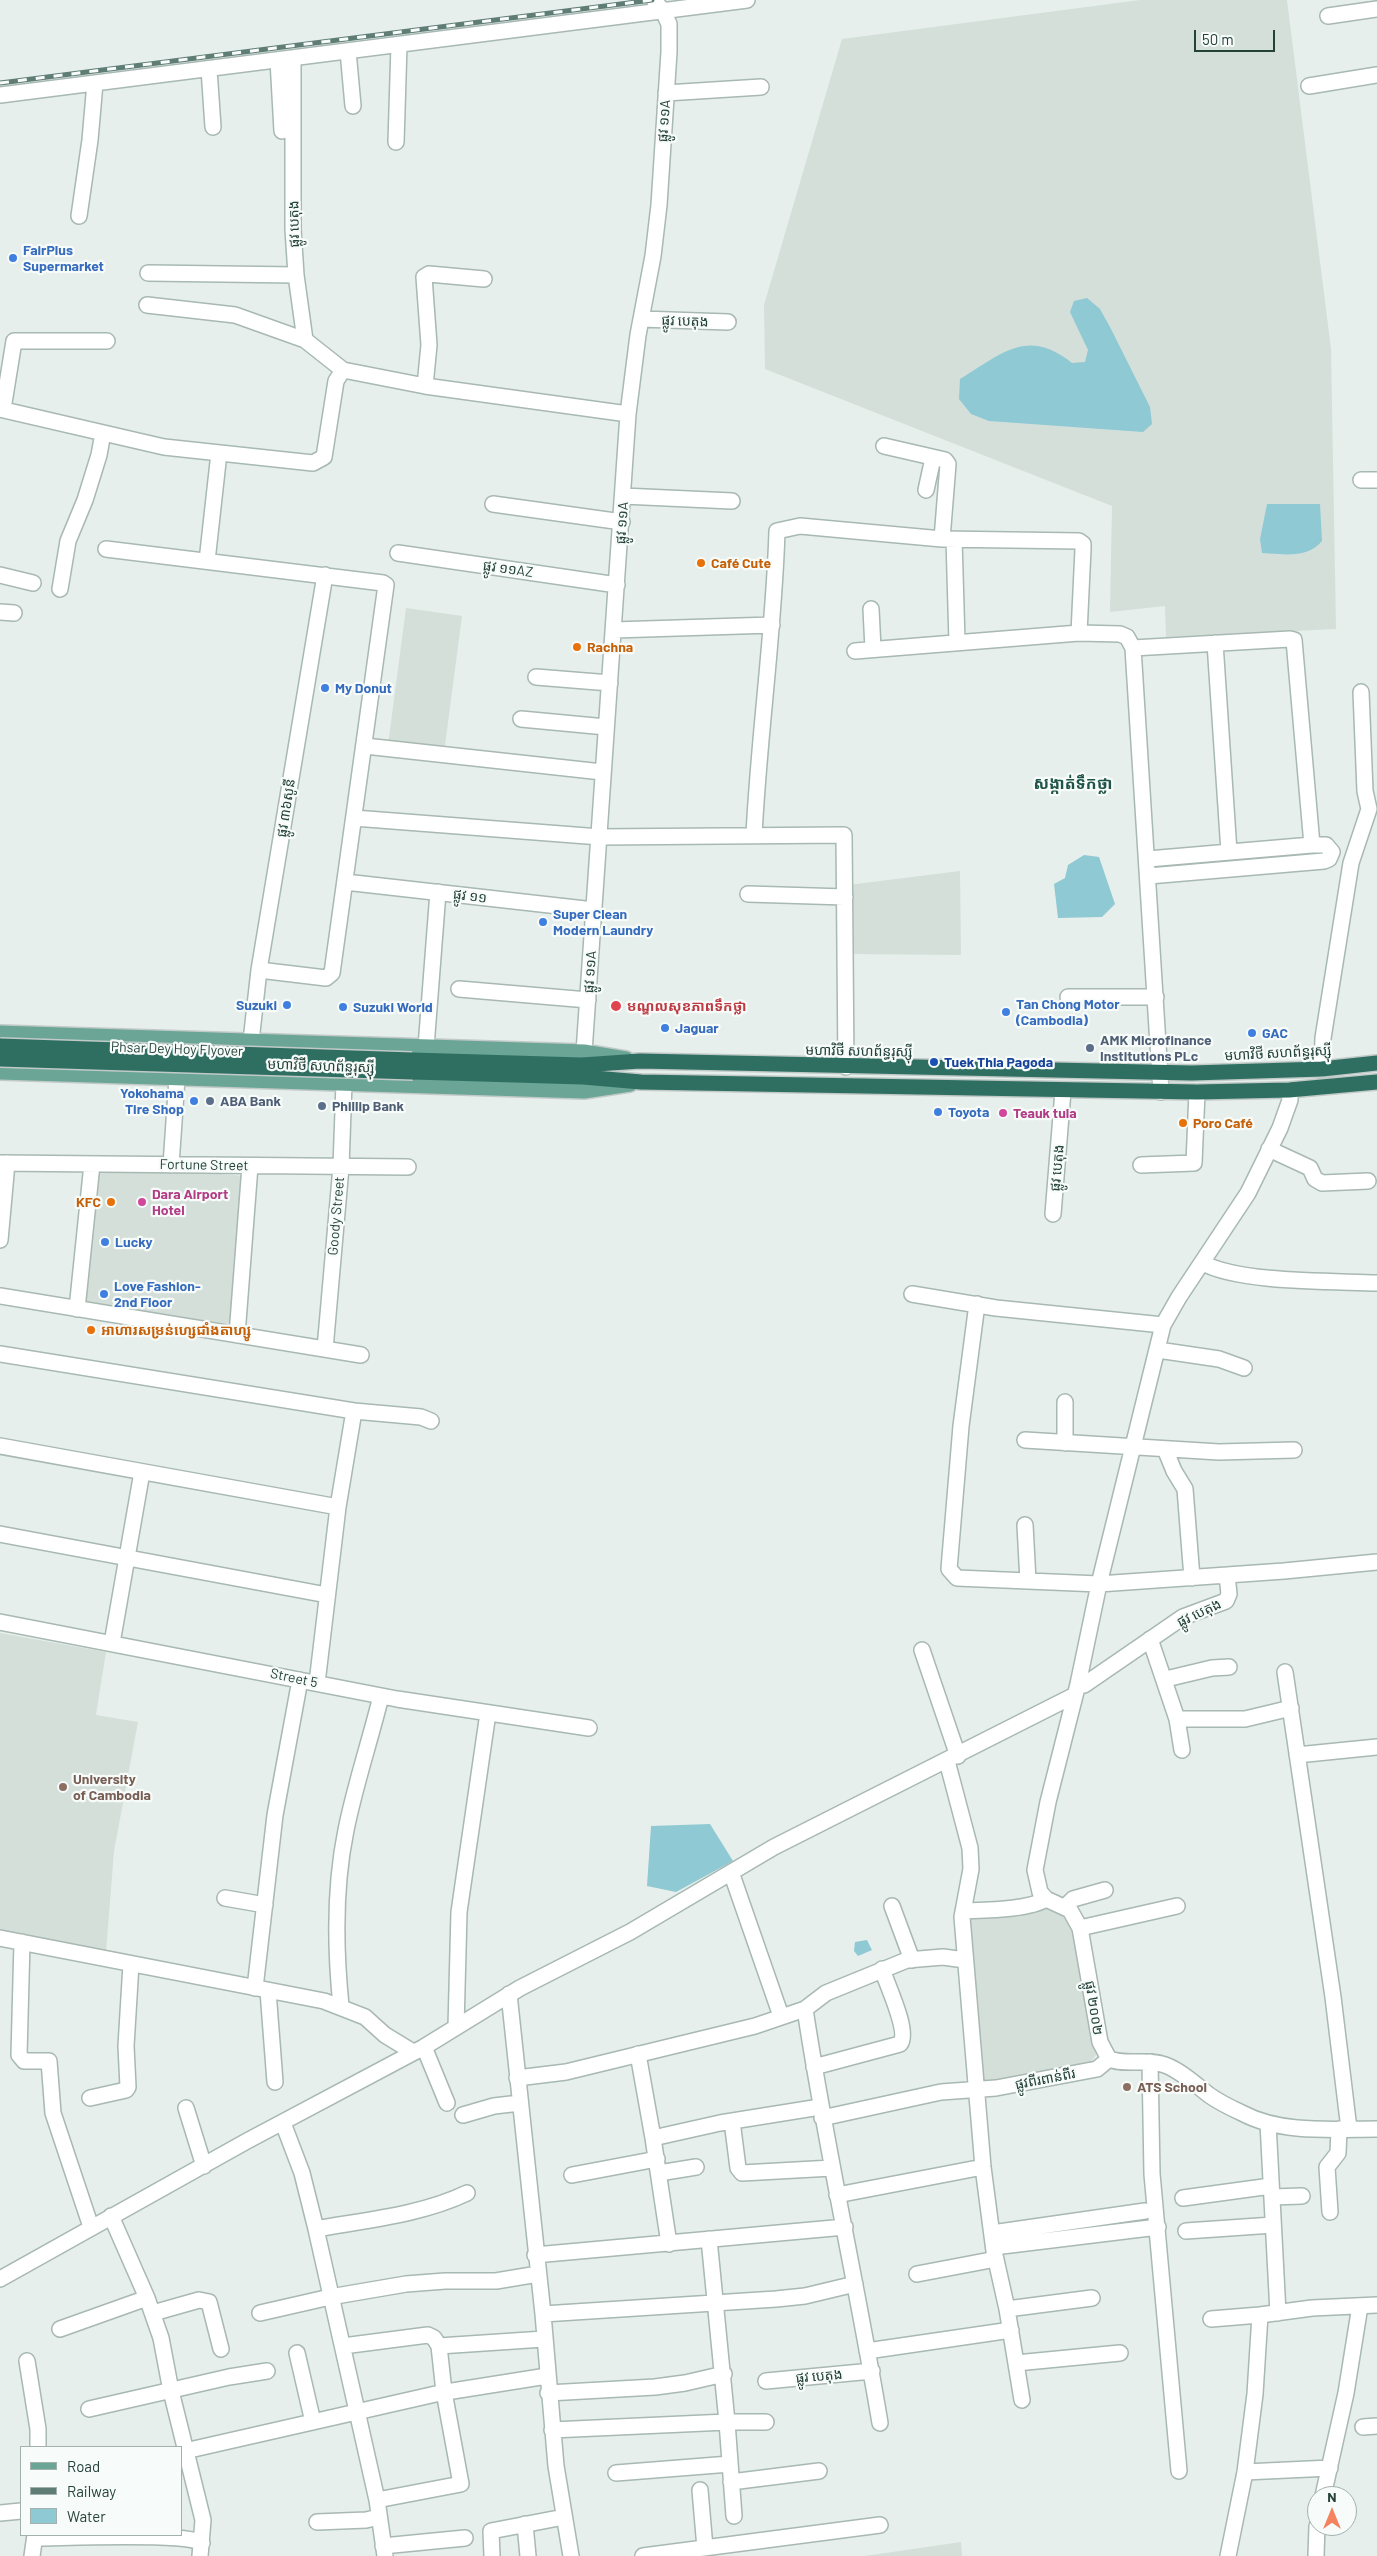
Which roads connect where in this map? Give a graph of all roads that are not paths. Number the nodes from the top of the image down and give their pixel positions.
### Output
1 (747, 0) edge
2 (658, 5) edge
3 (1377, 8) edge
4 (1328, 16) dead end
5 (399, 45) junction
6 (348, 51) junction
7 (286, 59) junction
8 (209, 69) junction
9 (1377, 75) edge
10 (95, 83) junction
11 (762, 86) dead end
12 (1309, 86) dead end
13 (666, 93) junction
14 (0, 96) edge
15 (353, 106) dead end
16 (212, 127) dead end
17 (282, 131) dead end
18 (396, 142) dead end
19 (79, 216) dead end
20 (148, 273) dead end
21 (296, 275) junction
22 (484, 279) dead end
23 (146, 305) dead end
24 (642, 319) junction
25 (728, 322) dead end
26 (305, 340) junction
27 (107, 341) dead end
28 (343, 370) junction
29 (425, 386) junction
30 (1, 409) edge
31 (628, 414) junction
32 (103, 433) junction
33 (884, 446) dead end
34 (219, 453) junction
35 (933, 458) junction
36 (1361, 480) dead end
37 (1377, 480) edge
38 (926, 490) dead end
39 (624, 496) junction
40 (732, 501) dead end
41 (493, 504) dead end
42 (622, 522) junction
43 (948, 539) junction
44 (106, 549) dead end
45 (398, 552) dead end
46 (207, 561) junction
47 (0, 575) edge
48 (325, 575) junction
49 (32, 583) dead end
50 (617, 585) junction
51 (60, 589) dead end
52 (870, 608) dead end
53 (772, 625) junction
54 (614, 630) junction
55 (1079, 633) junction
56 (957, 642) junction
57 (1215, 643) junction
58 (1134, 648) junction
59 (873, 649) junction
60 (855, 651) dead end
61 (536, 678) dead end
62 (610, 683) junction
63 (1362, 692) dead end
64 (522, 719) dead end
65 (606, 727) junction
66 (365, 746) junction
67 (602, 772) junction
68 (354, 818) junction
69 (754, 836) junction
70 (600, 838) junction
71 (1312, 846) junction
72 (1229, 852) junction
73 (1148, 859) junction
74 (1149, 876) junction
75 (345, 882) junction
76 (438, 892) junction
77 (748, 894) dead end
78 (845, 897) junction
79 (594, 910) junction
80 (259, 970) junction
81 (459, 989) dead end
82 (1156, 996) junction
83 (1068, 997) dead end
84 (588, 1000) junction
85 (0, 1033) edge
86 (162, 1039) junction
87 (251, 1041) junction
88 (0, 1046) edge
89 (426, 1047) junction
90 (584, 1052) junction
91 (0, 1059) edge
92 (640, 1061) junction
93 (1377, 1063) edge
94 (413, 1066) junction
95 (846, 1067) junction
96 (1322, 1069) junction
97 (0, 1072) edge
98 (1161, 1073) junction
99 (160, 1077) junction
100 (176, 1078) junction
101 (641, 1082) junction
102 (1377, 1082) edge
103 (344, 1083) junction
104 (1289, 1090) junction
105 (1063, 1091) junction
106 (1161, 1092) junction
107 (1197, 1092) junction
108 (1269, 1149) junction
109 (4, 1163) edge
110 (92, 1164) junction
111 (171, 1165) junction
112 (250, 1166) junction
113 (1141, 1166) dead end
114 (341, 1167) junction
115 (408, 1168) dead end
116 (1368, 1181) dead end
117 (1053, 1214) dead end
118 (0, 1240) edge
119 (1203, 1263) junction
120 (1377, 1283) edge
121 (912, 1294) dead end
122 (0, 1296) edge
123 (977, 1304) junction
124 (77, 1309) junction
125 (1164, 1325) junction
126 (236, 1335) junction
127 (324, 1349) junction
128 (1158, 1350) junction
129 (0, 1354) edge
130 (361, 1355) dead end
131 (1244, 1368) dead end
132 (1065, 1402) dead end
133 (354, 1411) junction
134 (431, 1421) dead end
135 (1025, 1440) dead end
136 (1065, 1442) junction
137 (0, 1446) edge
138 (1134, 1446) junction
139 (1165, 1449) junction
140 (1294, 1450) dead end
141 (142, 1472) junction
142 (338, 1508) junction
143 (1025, 1525) dead end
144 (0, 1534) edge
145 (127, 1557) junction
146 (1377, 1562) edge
147 (1227, 1575) junction
148 (1192, 1578) junction
149 (1028, 1581) junction
150 (1099, 1584) junction
151 (327, 1595) junction
152 (0, 1622) edge
153 (1150, 1639) junction
154 (112, 1643) junction
155 (922, 1650) dead end
156 (1229, 1667) dead end
157 (1285, 1672) dead end
158 (300, 1680) junction
159 (1166, 1680) junction
160 (317, 1683) junction
161 (1076, 1690) junction
162 (381, 1696) junction
163 (1291, 1708) junction
164 (488, 1713) junction
165 (1177, 1719) junction
166 (589, 1728) dead end
167 (1377, 1747) edge
168 (1182, 1750) dead end
169 (1297, 1755) junction
170 (953, 1759) junction
171 (731, 1872) junction
172 (1105, 1890) dead end
173 (225, 1898) dead end
174 (1046, 1899) junction
175 (265, 1905) junction
176 (892, 1906) dead end
177 (1066, 1906) junction
178 (1177, 1906) dead end
179 (963, 1911) junction
180 (1080, 1928) junction
181 (0, 1938) edge
182 (22, 1942) junction
183 (912, 1960) junction
184 (965, 1960) junction
185 (131, 1964) junction
186 (882, 1969) junction
187 (261, 1990) junction
188 (509, 1994) junction
189 (341, 2006) junction
190 (805, 2008) junction
191 (781, 2016) junction
192 (456, 2027) junction
193 (419, 2050) junction
194 (638, 2054) junction
195 (1109, 2059) junction
196 (1150, 2062) junction
197 (814, 2067) junction
198 (517, 2078) junction
199 (275, 2082) dead end
200 (977, 2088) junction
201 (90, 2098) dead end
202 (447, 2103) dead end
203 (520, 2103) junction
204 (186, 2108) dead end
205 (821, 2113) junction
206 (462, 2115) dead end
207 (732, 2121) junction
208 (283, 2123) junction
209 (1268, 2123) junction
210 (1344, 2129) junction
211 (1377, 2130) edge
212 (654, 2138) junction
213 (204, 2166) junction
214 (658, 2166) junction
215 (696, 2167) dead end
216 (983, 2167) junction
217 (832, 2168) junction
218 (572, 2175) dead end
219 (1272, 2191) junction
220 (467, 2193) dead end
221 (837, 2195) junction
222 (1302, 2196) dead end
223 (1183, 2198) dead end
224 (1145, 2211) dead end
225 (1330, 2212) dead end
226 (111, 2216) junction
227 (1273, 2225) junction
228 (91, 2227) junction
229 (845, 2227) junction
230 (1158, 2227) junction
231 (316, 2229) junction
232 (1186, 2231) dead end
233 (709, 2239) junction
234 (669, 2244) junction
235 (994, 2246) junction
236 (535, 2255) junction
237 (538, 2274) junction
238 (917, 2274) dead end
239 (0, 2279) edge
240 (855, 2284) junction
241 (330, 2297) junction
242 (147, 2298) junction
243 (1092, 2298) dead end
244 (716, 2303) junction
245 (1377, 2305) edge
246 (1360, 2306) junction
247 (1007, 2309) junction
248 (153, 2313) junction
249 (260, 2313) dead end
250 (1278, 2313) junction
251 (543, 2314) junction
252 (1260, 2316) junction
253 (1211, 2319) dead end
254 (60, 2329) dead end
255 (1011, 2330) junction
256 (544, 2338) junction
257 (343, 2346) junction
258 (439, 2346) junction
259 (221, 2349) dead end
260 (867, 2351) junction
261 (296, 2353) dead end
262 (1120, 2353) dead end
263 (27, 2361) dead end
264 (1016, 2362) junction
265 (267, 2371) dead end
266 (872, 2371) junction
267 (724, 2374) junction
268 (547, 2376) junction
269 (766, 2381) dead end
270 (171, 2391) junction
271 (444, 2392) junction
272 (548, 2393) junction
273 (1022, 2400) dead end
274 (89, 2409) dead end
275 (358, 2411) junction
276 (313, 2422) junction
277 (727, 2422) junction
278 (766, 2422) dead end
279 (880, 2423) dead end
280 (552, 2430) junction
281 (38, 2446) edge
282 (185, 2461) edge
283 (730, 2464) junction
284 (1330, 2468) junction
285 (819, 2471) dead end
286 (1179, 2471) dead end
287 (1245, 2472) junction
288 (616, 2473) dead end
289 (731, 2482) junction
290 (1326, 2486) edge
291 (700, 2490) dead end
292 (377, 2500) junction
293 (20, 2511) edge
294 (0, 2513) edge
295 (734, 2516) dead end
296 (380, 2517) junction
297 (564, 2517) junction
298 (317, 2522) dead end
299 (525, 2524) junction
300 (880, 2524) dead end
301 (35, 2536) edge
302 (1317, 2536) edge
303 (465, 2538) dead end
304 (705, 2548) junction
305 (201, 2549) edge
306 (384, 2551) edge
307 (32, 2556) edge
308 (492, 2556) edge
309 (528, 2556) edge
310 (571, 2556) edge
311 (643, 2556) edge
312 (1228, 2556) edge
313 (1316, 2556) edge

1 - 2 street
2 - 5 street
2 - 13 street, ផ្លូវ ១១A
3 - 4 street
5 - 6 street
5 - 18 street
6 - 7 street
6 - 15 street
7 - 8 street
7 - 17 street
7 - 21 street, ផ្លូវ បេតុង
8 - 10 street
8 - 16 street
9 - 12 street
10 - 14 street
10 - 19 street
11 - 13 street
13 - 24 street, ផ្លូវ ១១A
20 - 21 street
21 - 26 street, ផ្លូវ បេតុង
22 - 29 street
23 - 26 street
24 - 25 street, ផ្លូវ បេតុង
24 - 31 street, ផ្លូវ ១១A
26 - 28 street
27 - 30 street
28 - 29 street
28 - 34 street
29 - 31 street
30 - 32 street
31 - 39 street, ផ្លូវ ១១A
32 - 34 street
32 - 51 street
33 - 35 street
34 - 46 street
35 - 38 street
35 - 43 street
36 - 37 street
39 - 40 street
39 - 42 street, ផ្លូវ ១១A
41 - 42 street
42 - 50 street, ផ្លូវ ១១A
43 - 53 street
43 - 55 street
43 - 56 street
44 - 46 street
45 - 50 street, ផ្លូវ ១១AZ
46 - 48 street
47 - 49 street
48 - 66 street
48 - 80 street, ផ្លូវ ៣៦សូនី
50 - 54 street, ផ្លូវ ១១A
52 - 59 street
53 - 54 street
53 - 69 street
54 - 62 street, ផ្លូវ ១១A
55 - 56 street
55 - 58 street
56 - 59 street
57 - 58 street
57 - 71 street
57 - 72 street
58 - 73 street
59 - 60 street
61 - 62 street
62 - 65 street, ផ្លូវ ១១A
63 - 96 street
64 - 65 street
65 - 67 street, ផ្លូវ ១១A
66 - 67 street
66 - 68 street
67 - 70 street, ផ្លូវ ១១A
68 - 70 street
68 - 75 street
69 - 70 street
69 - 78 street
70 - 79 street, ផ្លូវ ១១A
71 - 72 street
71 - 74 street
72 - 73 street
73 - 74 street
74 - 82 street
75 - 76 street, ផ្លូវ ១១
75 - 80 street
76 - 79 street, ផ្លូវ ១១
76 - 89 street
77 - 78 street
78 - 95 street
79 - 84 street, ផ្លូវ ១១A
80 - 87 street, ផ្លូវ ៣៦សូនី
81 - 84 street
82 - 83 street
82 - 98 street
84 - 90 street, ផ្លូវ ១១A
85 - 86 main road, មហាវិថី សហព័ន្ធរុស្ស៊ី
86 - 87 main road, មហាវិថី សហព័ន្ធរុស្ស៊ី
86 - 99 main road
87 - 89 main road, មហាវិថី សហព័ន្ធរុស្ស៊ី
88 - 94 highway, Phsar Dey Hoy Flyover, bridge
89 - 90 main road, មហាវិថី សហព័ន្ធរុស្ស៊ី
90 - 92 main road, មហាវិថី សហព័ន្ធរុស្ស៊ី
91 - 94 highway, Phsar Dey Hoy Flyover, bridge
92 - 94 highway, មហាវិថី សហព័ន្ធរុស្ស៊ី
92 - 95 highway, មហាវិថី សហព័ន្ធរុស្ស៊ី
93 - 96 highway, មហាវិថី សហព័ន្ធរុស្ស៊ី
94 - 101 highway, មហាវិថី សហព័ន្ធរុស្ស៊ី
95 - 98 highway, មហាវិថី សហព័ន្ធរុស្ស៊ី
96 - 98 highway, មហាវិថី សហព័ន្ធរុស្ស៊ី
97 - 99 main road, មហាវិថី សហព័ន្ធរុស្ស៊ី
98 - 106 street
99 - 100 main road, មហាវិថី សហព័ន្ធរុស្ស៊ី
100 - 103 main road, មហាវិថី សហព័ន្ធរុស្ស៊ី
100 - 111 street
101 - 103 main road, មហាវិថី សហព័ន្ធរុស្ស៊ី
101 - 105 highway, មហាវិថី សហព័ន្ធរុស្ស៊ី
102 - 104 highway, មហាវិថី សហព័ន្ធរុស្ស៊ី
103 - 114 street, Goody Street
104 - 107 highway, មហាវិថី សហព័ន្ធរុស្ស៊ី
104 - 108 street
105 - 106 highway, មហាវិថី សហព័ន្ធរុស្ស៊ី
105 - 117 street, ផ្លូវ បេតុង
106 - 107 highway, មហាវិថី សហព័ន្ធរុស្ស៊ី
107 - 113 street
108 - 116 street
108 - 119 street
109 - 110 street, Fortune Street
109 - 118 street
110 - 111 street, Fortune Street
110 - 124 street
111 - 112 street, Fortune Street
112 - 114 street, Fortune Street
112 - 126 street
114 - 115 street, Fortune Street
114 - 127 street, Goody Street
119 - 120 street
119 - 125 street
121 - 123 street
122 - 124 street
123 - 125 street
123 - 149 street
124 - 126 street
125 - 128 street
126 - 127 street
127 - 130 street
128 - 131 street
128 - 138 street
129 - 133 street
132 - 136 street
133 - 134 street
133 - 142 street
135 - 136 street
136 - 138 street
137 - 141 street
138 - 139 street
138 - 150 street
139 - 140 street
139 - 148 street
141 - 142 street
141 - 145 street
142 - 151 street
143 - 149 street
144 - 145 street
145 - 151 street
145 - 154 street
146 - 147 street
147 - 148 street
147 - 153 street, ផ្លូវ បេតុង
148 - 150 street
149 - 150 street
150 - 161 street
151 - 160 street
152 - 154 street, Street 5
153 - 159 street
153 - 161 street
154 - 158 street, Street 5
155 - 170 street
156 - 159 street
157 - 163 street
158 - 160 street, Street 5
158 - 175 street
159 - 165 street
160 - 162 street, Street 5
161 - 170 street
161 - 174 street
162 - 164 street, Street 5
162 - 189 street
163 - 165 street
163 - 169 street
164 - 166 street, Street 5
164 - 192 street
165 - 168 street
167 - 169 street
169 - 210 street
170 - 171 street
170 - 179 street
171 - 188 street
171 - 191 street
172 - 177 street
173 - 175 street
174 - 177 street
174 - 179 street
175 - 187 street
176 - 183 street
177 - 180 street, ផ្លូវ ២០០២
178 - 180 street
179 - 184 street
180 - 195 street, ផ្លូវ ២០០២
181 - 182 street
182 - 185 street
182 - 228 street
183 - 184 street
183 - 186 street
184 - 200 street
185 - 187 street
185 - 201 street
186 - 190 street
186 - 197 street
187 - 189 street
187 - 199 street
188 - 192 street
188 - 198 street
189 - 193 street
190 - 191 street
190 - 197 street
191 - 194 street
192 - 193 street
193 - 202 street
193 - 208 street
194 - 198 street
194 - 212 street
195 - 196 street
195 - 200 street, ផ្លូវពីរពាន់ពីរ
196 - 209 street
196 - 230 street
197 - 205 street
198 - 203 street
200 - 205 street, ផ្លូវពីរពាន់ពីរ
200 - 216 street
203 - 206 street
203 - 236 street
204 - 213 street
205 - 207 street, ផ្លូវពីរពាន់ពីរ
205 - 217 street
207 - 212 street, ផ្លូវពីរពាន់ពីរ
207 - 217 street
208 - 213 street
208 - 231 street
209 - 210 street
209 - 219 street
210 - 211 street
210 - 225 street
212 - 214 street
213 - 226 street
214 - 215 street
214 - 218 street
214 - 234 street
216 - 221 street
216 - 235 street
217 - 221 street
219 - 222 street
219 - 223 street
219 - 227 street
220 - 231 street
221 - 229 street
224 - 235 street
226 - 228 street
226 - 242 street
227 - 232 street
227 - 250 street
228 - 239 street
229 - 233 street
229 - 240 street
230 - 235 street
230 - 286 street
231 - 241 street
233 - 234 street
233 - 244 street
234 - 236 street
235 - 238 street
235 - 247 street
236 - 237 street
237 - 241 street
237 - 251 street
240 - 244 street
240 - 260 street
241 - 249 street
241 - 257 street
242 - 248 street
242 - 254 street
243 - 247 street
244 - 251 street
244 - 267 street
245 - 246 street
246 - 250 street
246 - 284 street
247 - 255 street
248 - 259 street
248 - 270 street
250 - 252 street
251 - 256 street
252 - 253 street
252 - 287 street
255 - 260 street
255 - 264 street
256 - 258 street
256 - 268 street
257 - 258 street
257 - 275 street
258 - 271 street
260 - 266 street
261 - 276 street
262 - 264 street
263 - 281 street
264 - 273 street
265 - 270 street
266 - 269 street, ផ្លូវ បេតុង
266 - 279 street
267 - 272 street
267 - 277 street
268 - 271 street
268 - 272 street
270 - 274 street
270 - 282 street
271 - 275 street
271 - 292 street
272 - 280 street
275 - 276 street
275 - 292 street
276 - 282 street
277 - 278 street
277 - 280 street
277 - 283 street
280 - 297 street
282 - 305 street
283 - 288 street
283 - 289 street
284 - 287 street
284 - 290 street
285 - 289 street
287 - 312 street
289 - 295 street
291 - 304 street
292 - 296 street
293 - 294 street
296 - 298 street
296 - 306 street
297 - 299 street
297 - 310 street
299 - 308 street
299 - 309 street
300 - 304 street
301 - 305 street
301 - 307 street
302 - 313 street
303 - 306 street
304 - 311 street

